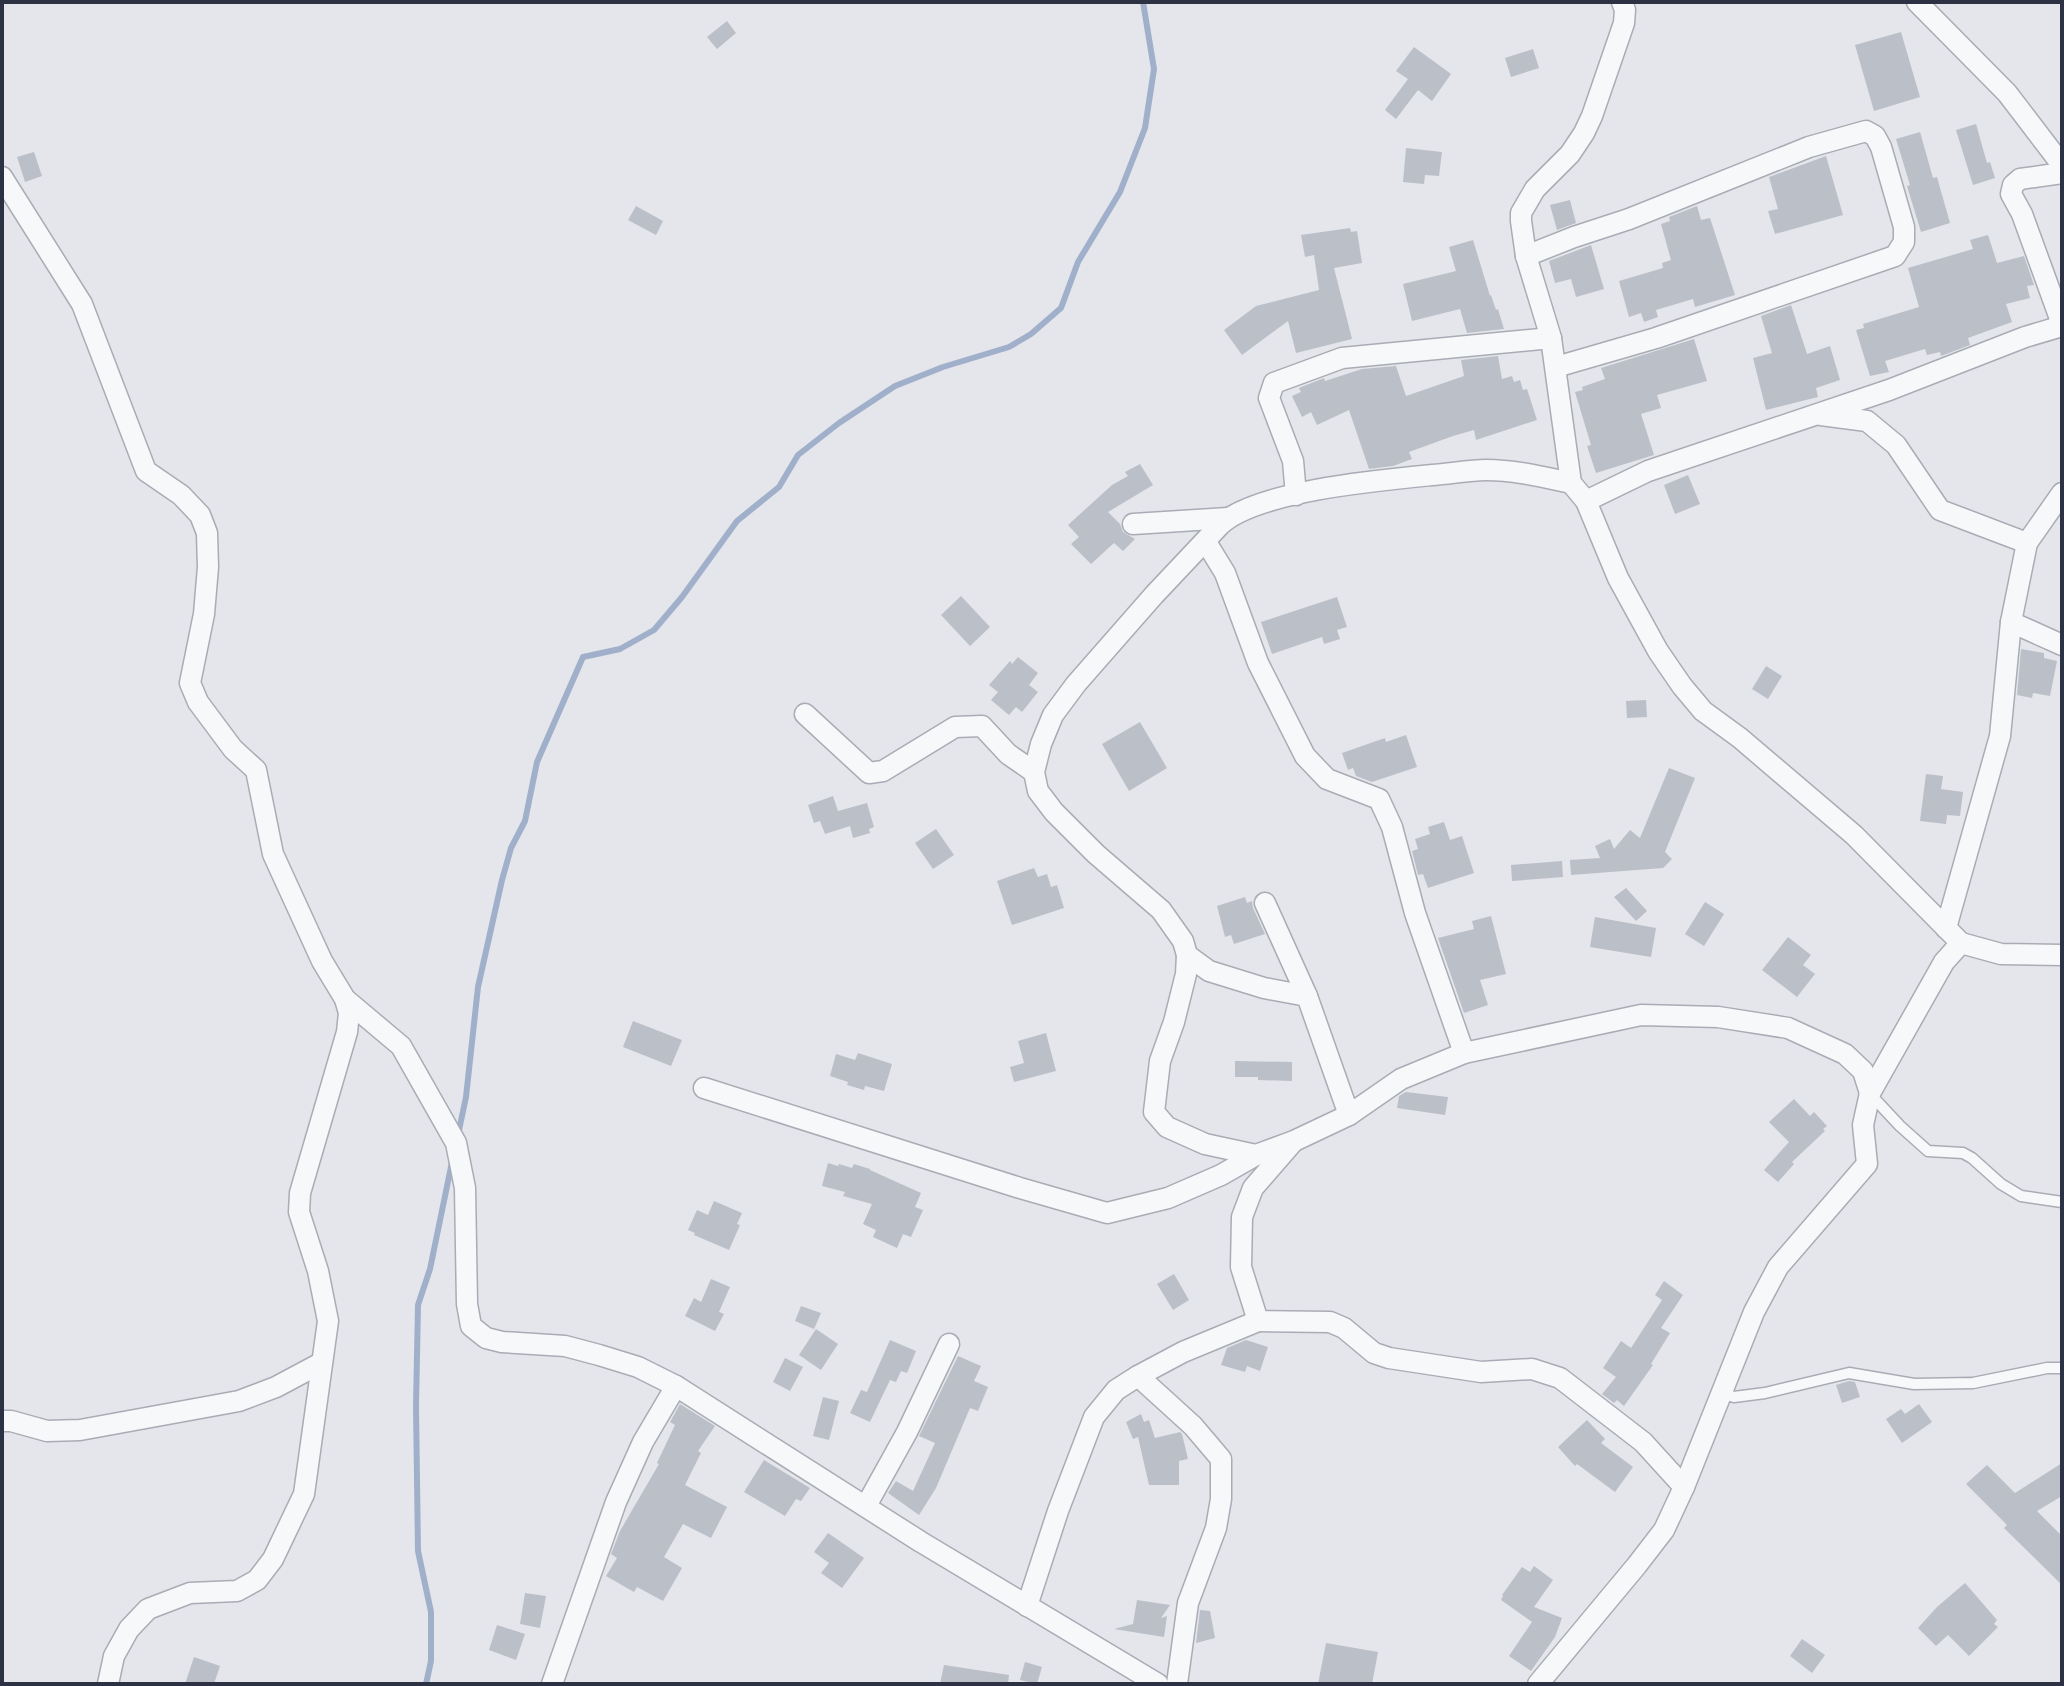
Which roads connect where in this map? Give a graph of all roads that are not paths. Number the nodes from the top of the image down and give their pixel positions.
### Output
1 (1622, 2) edge
2 (1917, 2) edge
3 (2062, 165) edge
4 (2062, 173) edge
5 (2, 177) edge
6 (1526, 256) junction
7 (2062, 325) edge
8 (1551, 338) junction
9 (1556, 367) junction
10 (1815, 414) junction
11 (1571, 483) junction
12 (2062, 493) edge
13 (1296, 495) junction
14 (1586, 501) junction
15 (1228, 518) junction
16 (1133, 524) dead end
17 (1206, 542) junction
18 (2027, 543) junction
19 (2011, 622) junction
20 (2062, 645) edge
21 (805, 714) dead end
22 (1034, 772) junction
23 (1265, 903) dead end
24 (1946, 928) junction
25 (1961, 943) junction
26 (1187, 955) junction
27 (2062, 955) edge
28 (1307, 996) junction
29 (345, 999) junction
30 (1464, 1053) junction
31 (704, 1088) dead end
32 (1870, 1093) junction
33 (1349, 1115) junction
34 (1294, 1141) junction
35 (1256, 1155) junction
36 (2062, 1202) edge
37 (1258, 1321) junction
38 (949, 1344) dead end
39 (321, 1363) junction
40 (2062, 1368) edge
41 (1138, 1376) junction
42 (676, 1386) junction
43 (1721, 1393) junction
44 (2, 1421) edge
45 (1684, 1487) junction
46 (866, 1506) junction
47 (1027, 1606) junction
48 (108, 1684) edge
49 (552, 1684) edge
50 (1158, 1684) edge
51 (1177, 1684) edge
52 (1538, 1684) edge

1 - 6 street
2 - 3 street
4 - 7 street
5 - 29 street
6 - 8 street
6 - 9 street
7 - 10 street
8 - 9 street
8 - 13 street
9 - 11 street
10 - 14 street
10 - 18 street
11 - 13 street
11 - 14 street
12 - 18 street
13 - 15 street
14 - 24 street
15 - 16 street
15 - 17 street
17 - 22 street
17 - 30 street
18 - 19 street
19 - 20 street
19 - 24 street
21 - 22 street
22 - 26 street
23 - 28 street
24 - 25 street
25 - 27 street
25 - 32 street
26 - 28 street
26 - 35 street
28 - 33 street
29 - 39 street
29 - 42 street
30 - 32 street
30 - 33 street
31 - 35 street
32 - 36 lane
32 - 43 street
33 - 34 street
34 - 35 street
34 - 37 street
37 - 41 street
37 - 45 street
38 - 46 street
39 - 44 street
39 - 48 street
40 - 43 lane
41 - 47 street
41 - 51 street
42 - 46 street
42 - 49 street
43 - 45 street
45 - 52 street
46 - 47 street
47 - 50 street

